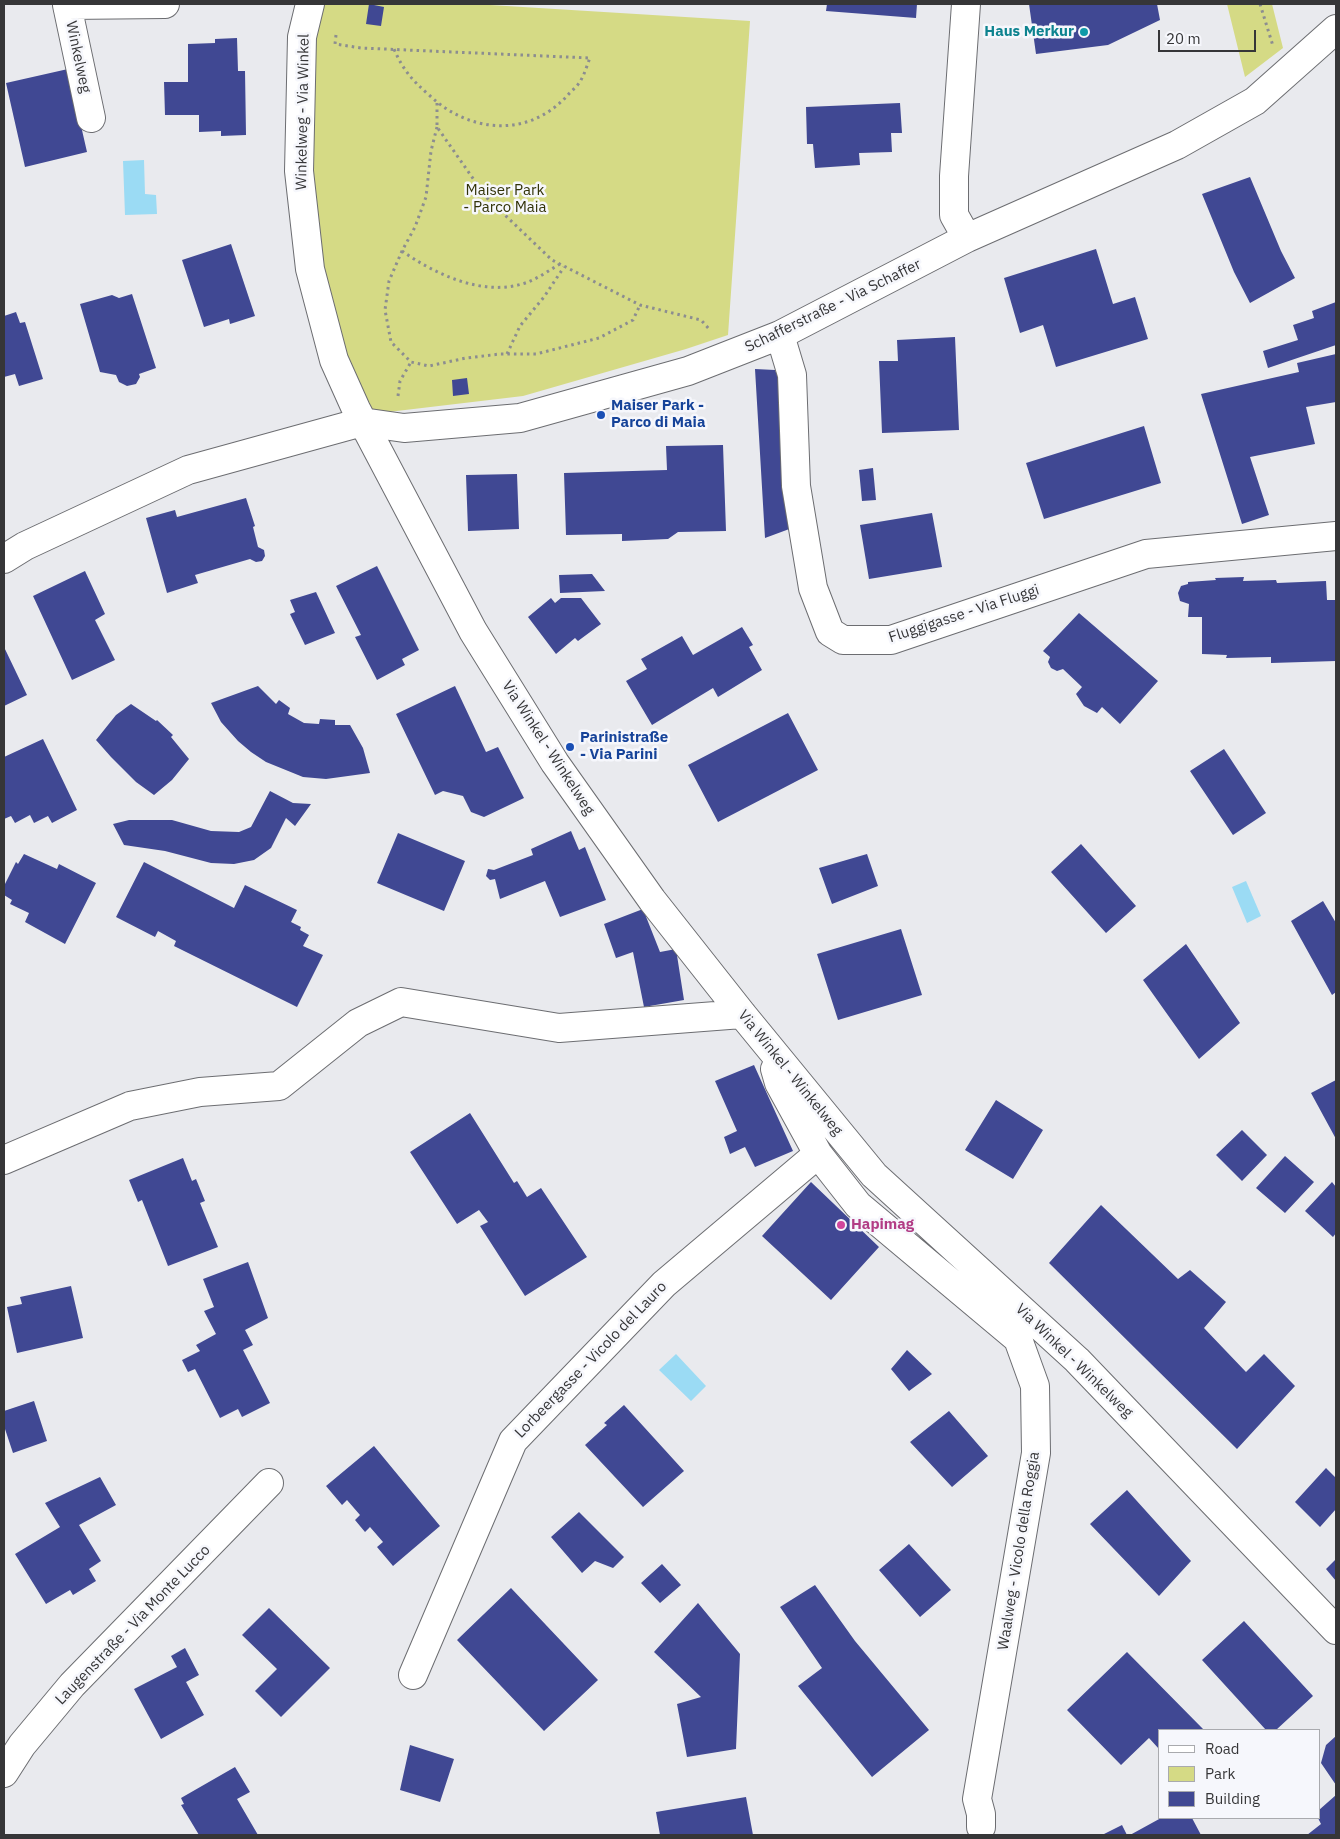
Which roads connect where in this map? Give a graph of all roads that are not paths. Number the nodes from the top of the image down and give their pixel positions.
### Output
1 (165, 4) edge
2 (310, 4) edge
3 (966, 4) edge
4 (1336, 29) edge
5 (91, 118) dead end
6 (967, 238) junction
7 (780, 335) junction
8 (362, 422) junction
9 (1336, 536) edge
10 (4, 559) edge
11 (742, 1014) junction
12 (768, 1046) junction
13 (818, 1154) junction
14 (4, 1160) edge
15 (270, 1483) dead end
16 (1336, 1630) edge
17 (413, 1675) dead end
18 (4, 1773) edge
19 (982, 1827) dead end

1 - 5 street, Winkelweg
2 - 8 street, Winkelweg - Via Winkel
3 - 6 street
4 - 6 street, Schafferstraße - Via Schaffer
6 - 7 street, Schafferstraße - Via Schaffer
7 - 8 street, Schafferstraße - Via Schaffer
7 - 9 street, Fluggigasse - Via Fluggi
8 - 10 street, Schafferstraße - Via Schaffer
8 - 11 street, Via Winkel - Winkelweg
11 - 12 street, Via Winkel - Winkelweg
11 - 14 street
12 - 13 street, Waalweg - Vicolo della Roggia
12 - 16 street, Via Winkel - Winkelweg
13 - 17 street, Lorbeergasse - Vicolo del Lauro
13 - 19 street, Waalweg - Vicolo della Roggia
15 - 18 street, Laugenstraße - Via Monte Lucco

